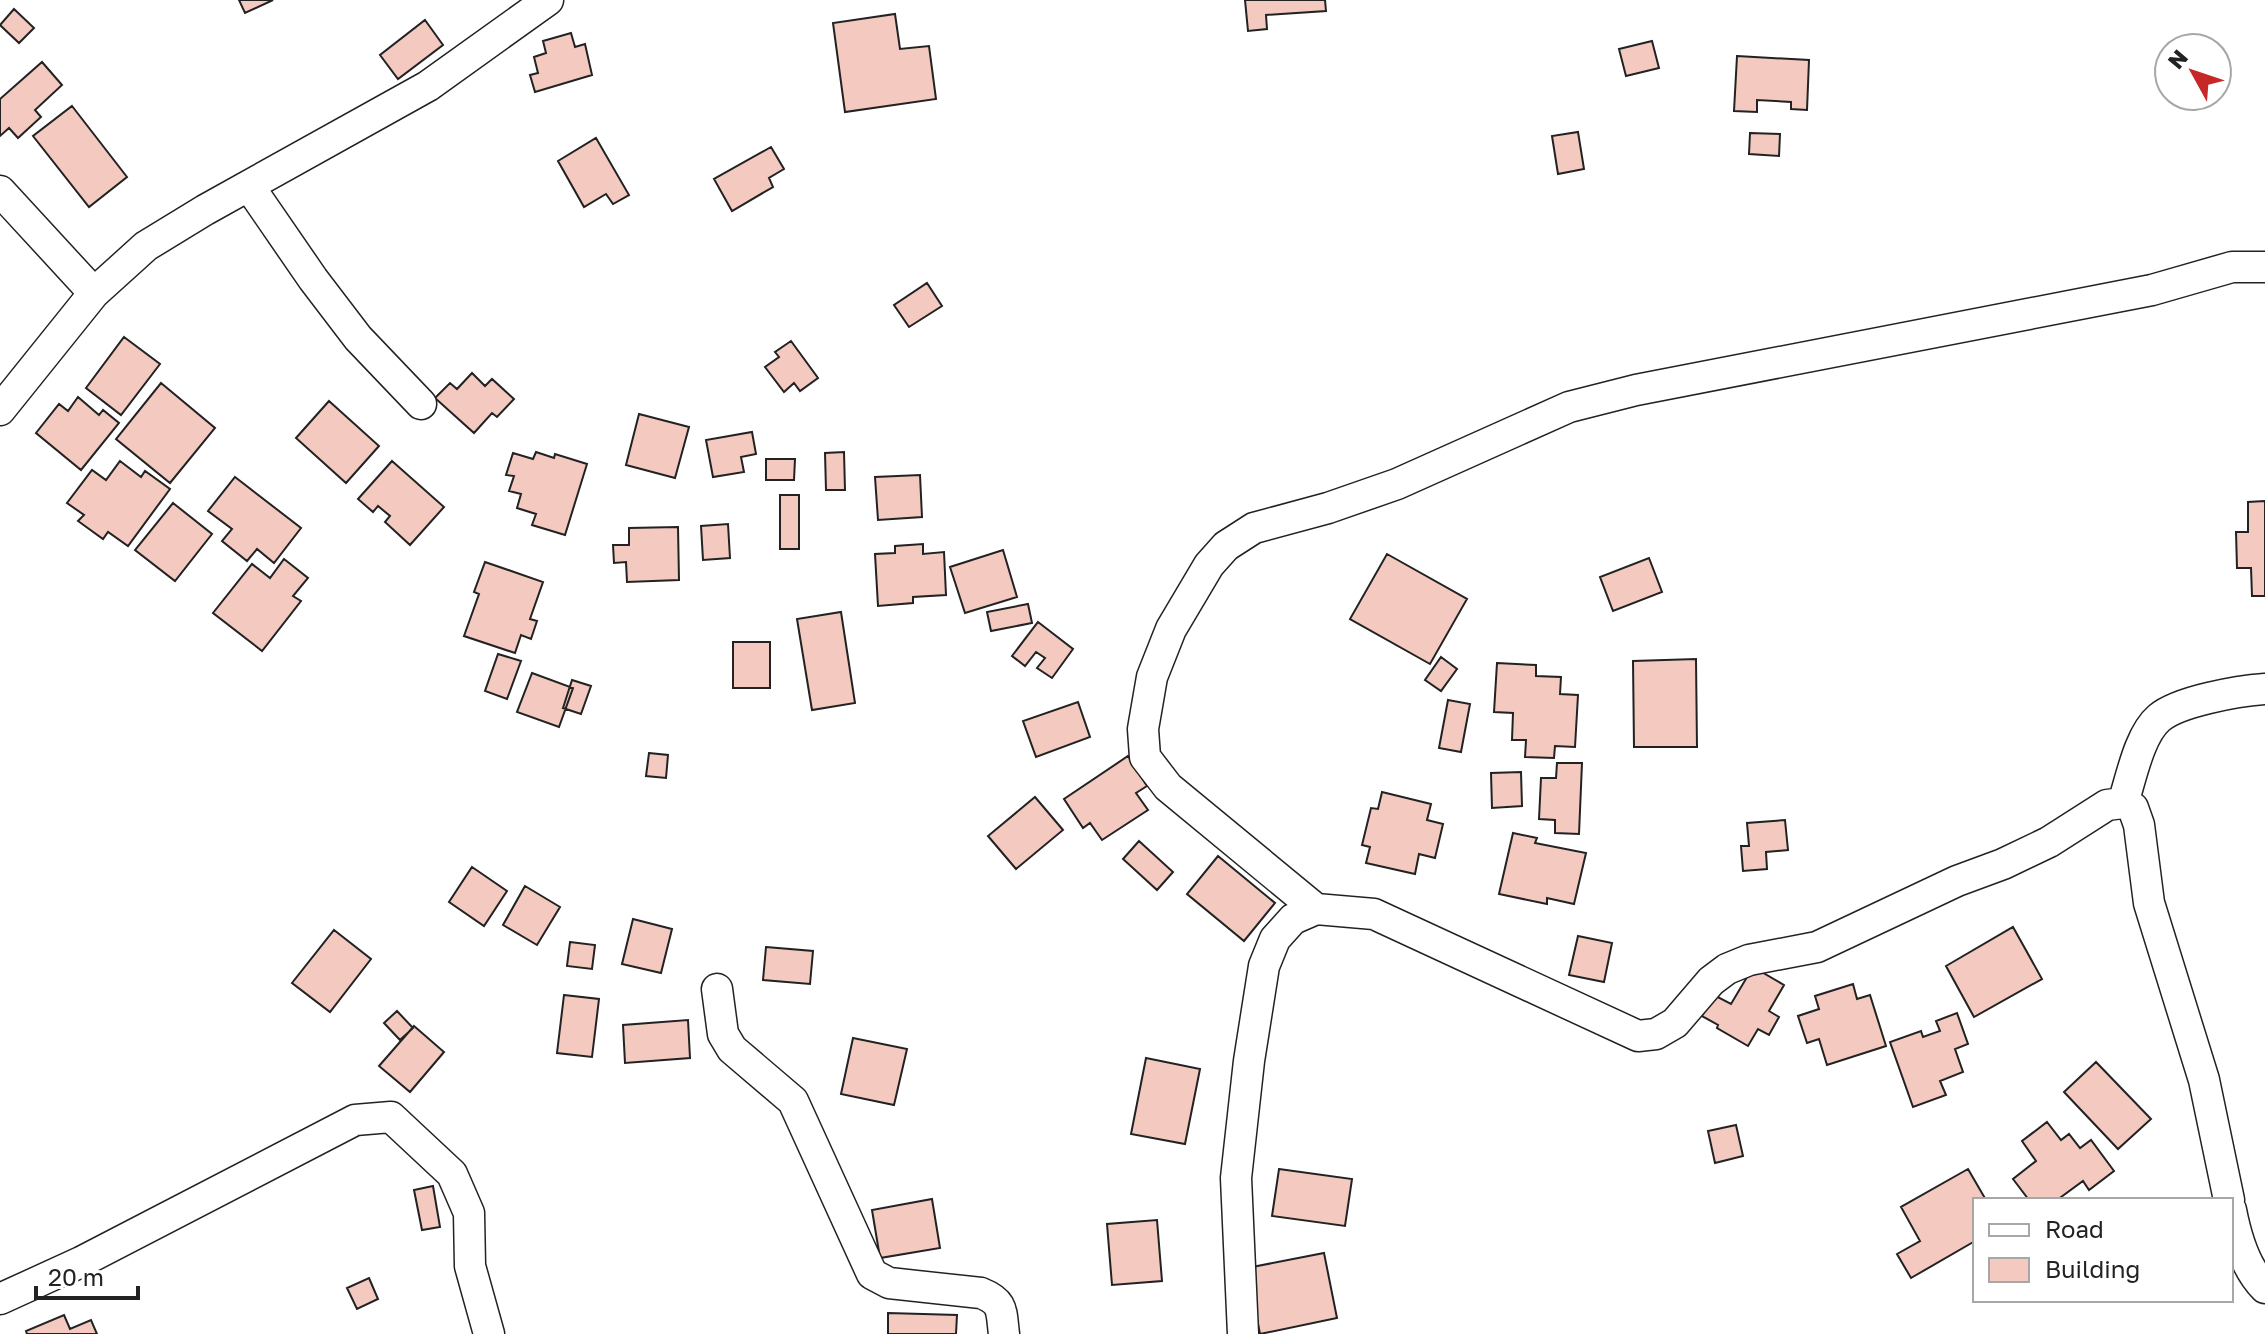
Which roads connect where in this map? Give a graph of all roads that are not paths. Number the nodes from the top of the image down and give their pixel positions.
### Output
1 (548, 0) edge
2 (249, 186) junction
3 (0, 191) edge
4 (2265, 267) edge
5 (94, 293) junction
6 (421, 404) dead end
7 (0, 410) edge
8 (2265, 689) edge
9 (2123, 803) junction
10 (1316, 909) junction
11 (717, 989) dead end
12 (2229, 1198) edge
13 (2233, 1220) edge
14 (2265, 1288) edge
15 (0, 1299) edge
16 (489, 1334) edge
17 (1004, 1334) edge
18 (1243, 1334) edge

1 - 2 street
2 - 5 street
2 - 6 street
3 - 5 street
4 - 10 street
5 - 7 street
8 - 9 street
9 - 10 street
9 - 12 street
10 - 18 street
11 - 17 street
13 - 14 street
15 - 16 street

